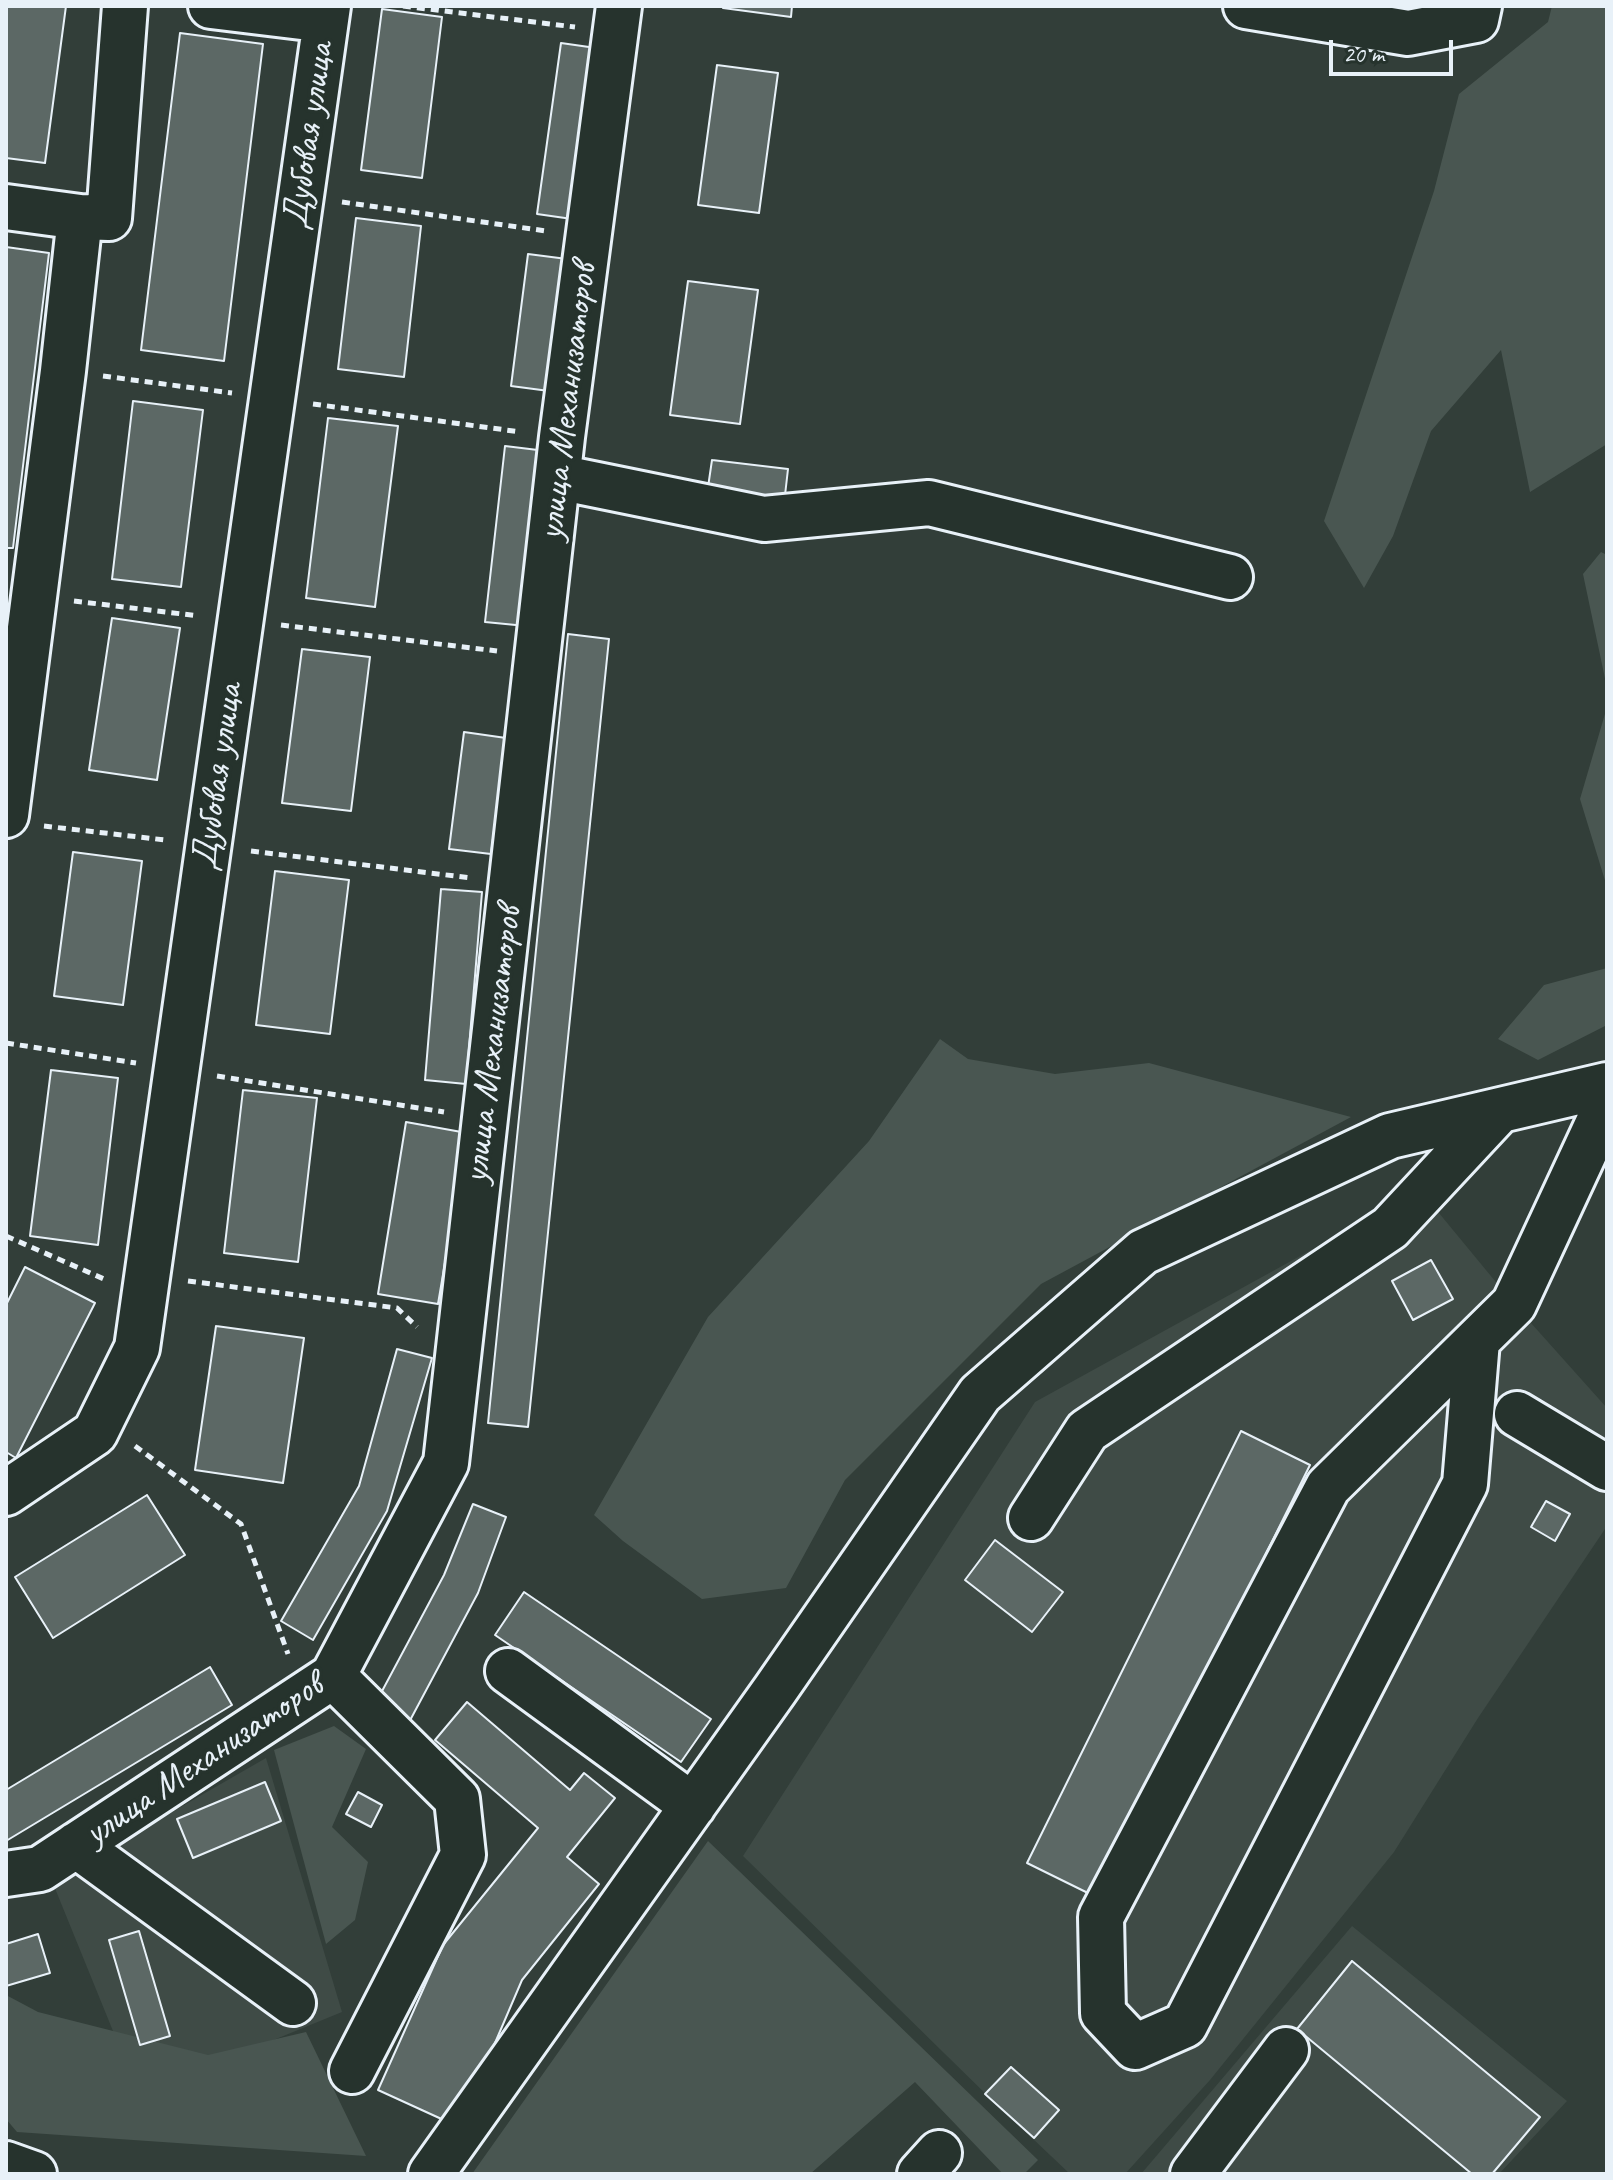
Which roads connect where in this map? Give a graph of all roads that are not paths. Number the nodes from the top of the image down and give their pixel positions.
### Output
1 (125, 6) edge
2 (211, 6) edge
3 (1246, 6) edge
4 (1479, 6) edge
5 (327, 13) edge
6 (617, 19) edge
7 (6, 207) edge
8 (80, 217) junction
9 (558, 477) junction
10 (1230, 577) dead end
11 (20, 595) edge
12 (22, 820) edge
13 (1607, 1085) edge
14 (1607, 1104) edge
15 (1499, 1111) junction
16 (1477, 1341) junction
17 (1517, 1414) dead end
18 (1607, 1468) edge
19 (6, 1493) edge
20 (1031, 1518) dead end
21 (508, 1671) dead end
22 (318, 1686) junction
23 (693, 1806) junction
24 (76, 1845) junction
25 (6, 1874) edge
26 (293, 2003) dead end
27 (1286, 2050) dead end
28 (352, 2071) dead end
29 (6, 2164) edge
30 (34, 2174) edge
31 (431, 2174) edge
32 (1193, 2174) edge

1 - 8 street
2 - 5 street
3 - 4 street
5 - 19 street, Дубовая улица
6 - 9 street, улица Механизаторов
7 - 8 street
8 - 11 street
9 - 10 street
9 - 22 street, улица Механизаторов
11 - 12 street
13 - 15 street
14 - 16 street
15 - 20 street
15 - 23 street
16 - 16 street
17 - 18 street
21 - 23 street
22 - 24 street, улица Механизаторов
22 - 28 street
23 - 31 street
24 - 25 street, улица Механизаторов
24 - 26 street
27 - 32 street
29 - 30 street

